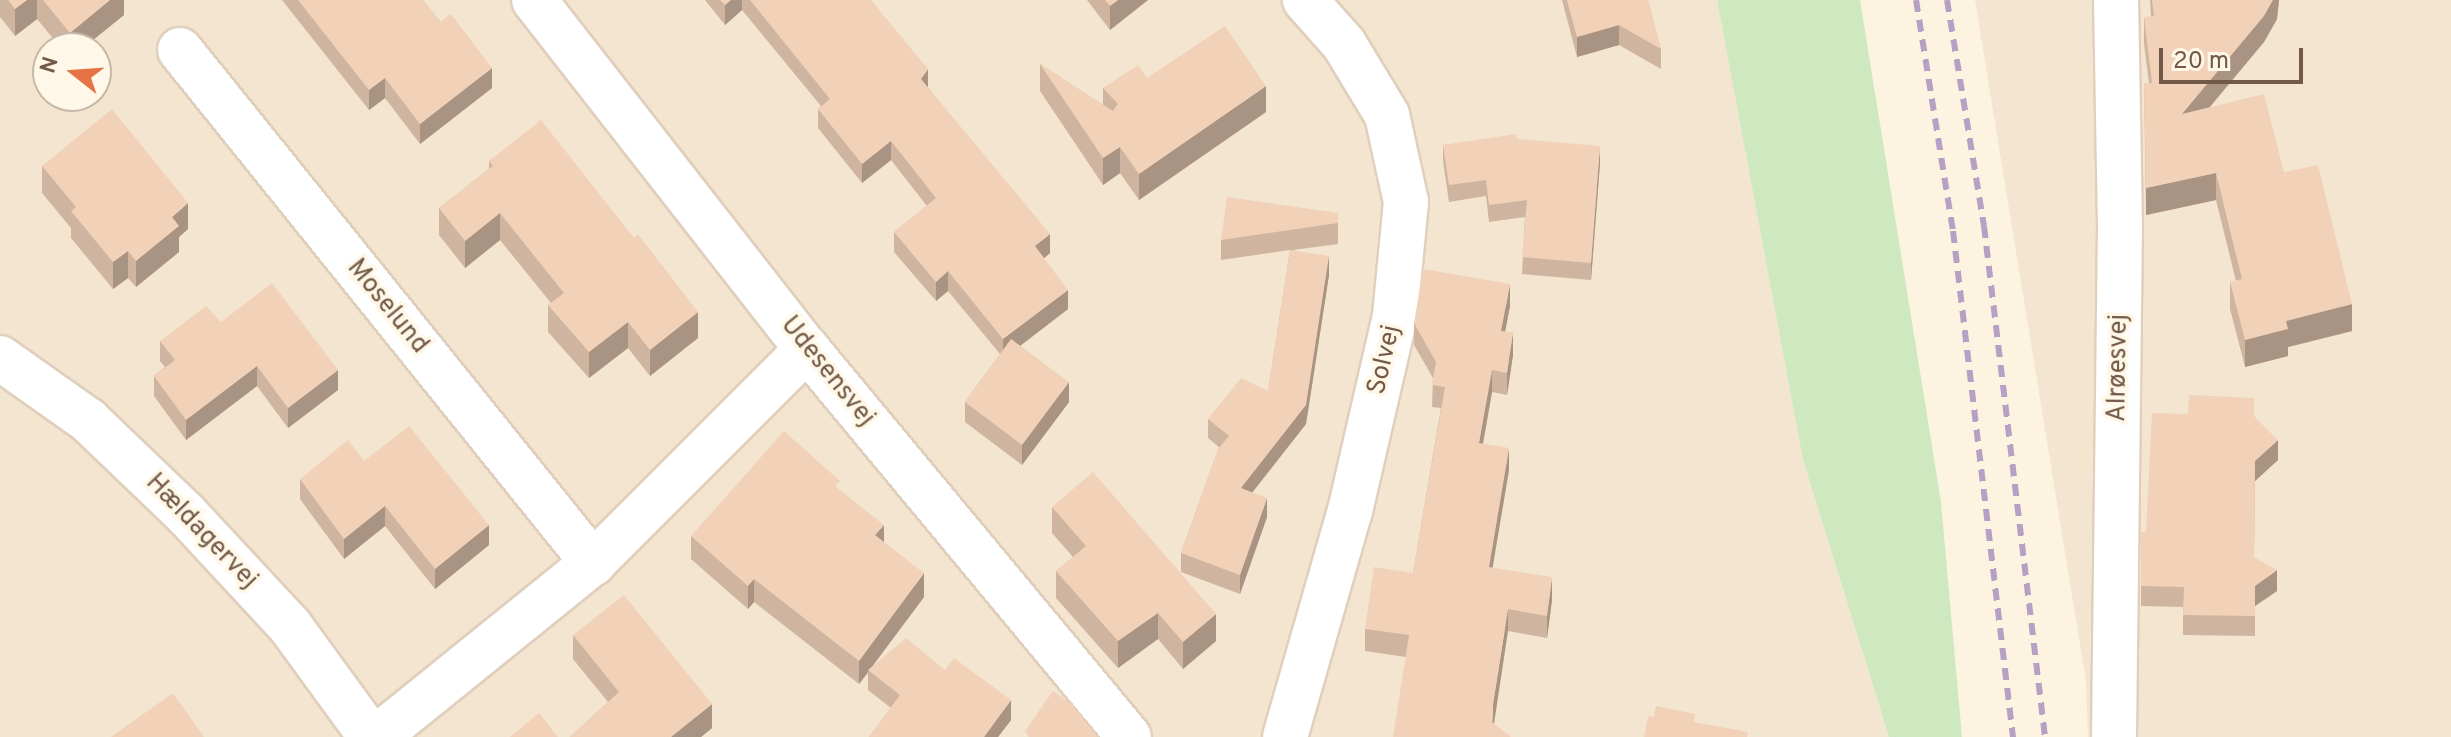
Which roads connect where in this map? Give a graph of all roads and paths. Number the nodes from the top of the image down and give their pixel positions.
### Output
1 (534, 0) edge
2 (1305, 0) edge
3 (2116, 0) edge
4 (180, 50) dead end
5 (807, 349) junction
6 (0, 358) edge
7 (593, 563) junction
8 (371, 737) edge
9 (377, 737) edge
10 (1129, 737) edge
11 (1285, 737) edge
12 (2114, 737) edge

1 - 5 street, Udesensvej
2 - 11 street, Solvej
3 - 12 street, Alrøesvej
4 - 7 street, Moselund
5 - 7 street
5 - 10 street, Udesensvej
6 - 8 street, Hældagervej
7 - 9 street

